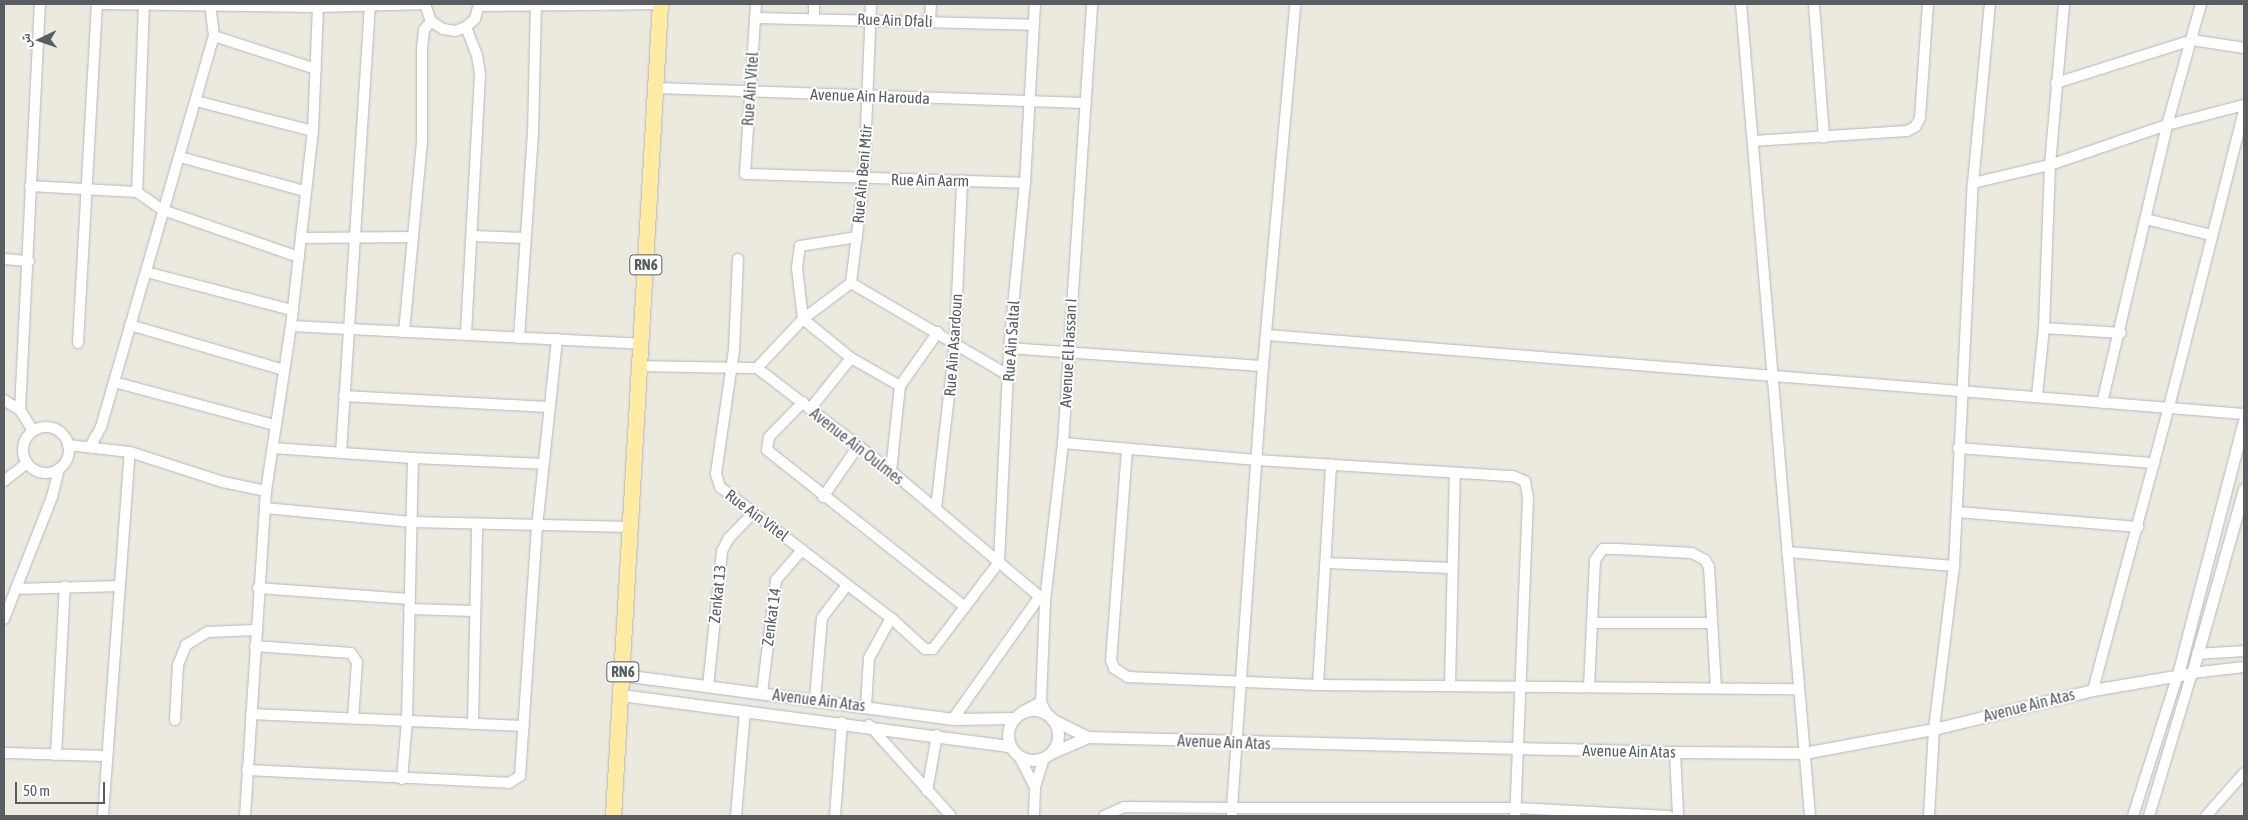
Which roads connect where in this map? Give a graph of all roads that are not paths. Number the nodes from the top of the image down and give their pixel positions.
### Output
1 (40, 4) edge
2 (97, 4) edge
3 (101, 4) edge
4 (144, 4) edge
5 (425, 4) edge
6 (660, 4) edge
7 (756, 4) edge
8 (814, 4) edge
9 (871, 4) edge
10 (931, 4) edge
11 (1035, 4) edge
12 (1092, 4) edge
13 (1294, 4) edge
14 (1741, 4) edge
15 (1814, 4) edge
16 (1928, 4) edge
17 (1990, 4) edge
18 (2064, 4) edge
19 (2201, 4) edge
20 (211, 5) edge
21 (260, 5) edge
22 (318, 5) edge
23 (370, 5) edge
24 (479, 5) edge
25 (536, 6) edge
26 (814, 17) junction
27 (756, 18) junction
28 (871, 19) junction
29 (430, 20) junction
30 (930, 21) junction
31 (1034, 25) junction
32 (466, 27) junction
33 (214, 36) junction
34 (2192, 40) junction
35 (2244, 48) edge
36 (316, 69) junction
37 (2056, 83) junction
38 (654, 88) junction
39 (750, 92) junction
40 (868, 96) junction
41 (196, 101) junction
42 (1029, 102) junction
43 (1086, 103) junction
44 (2244, 105) edge
45 (2244, 111) edge
46 (2167, 125) junction
47 (313, 131) junction
48 (1824, 138) junction
49 (1753, 141) junction
50 (180, 156) junction
51 (2050, 165) junction
52 (744, 174) joint
53 (864, 179) junction
54 (962, 180) junction
55 (1024, 183) junction
56 (1974, 183) junction
57 (30, 186) junction
58 (87, 189) junction
59 (304, 191) junction
60 (137, 192) junction
61 (163, 210) junction
62 (2146, 219) junction
63 (2212, 235) junction
64 (473, 236) junction
65 (856, 236) junction
66 (355, 237) junction
67 (411, 237) junction
68 (301, 238) junction
69 (524, 238) junction
70 (299, 257) junction
71 (4, 259) edge
72 (738, 259) dead end
73 (29, 261) junction
74 (146, 272) junction
75 (851, 283) junction
76 (292, 310) junction
77 (803, 319) junction
78 (130, 325) junction
79 (291, 326) junction
80 (348, 328) junction
81 (2044, 328) junction
82 (404, 332) junction
83 (938, 332) junction
84 (2120, 333) junction
85 (466, 334) junction
86 (1267, 335) junction
87 (519, 338) junction
88 (557, 339) junction
89 (78, 343) dead end
90 (955, 343) junction
91 (641, 344) junction
92 (1009, 348) junction
93 (1068, 352) junction
94 (851, 358) junction
95 (640, 366) junction
96 (1263, 366) junction
97 (730, 367) junction
98 (757, 368) junction
99 (284, 370) junction
100 (1008, 375) junction
101 (1771, 377) junction
102 (114, 382) junction
103 (900, 386) junction
104 (1963, 390) junction
105 (344, 396) junction
106 (2037, 396) junction
107 (4, 400) edge
108 (2102, 403) junction
109 (806, 406) junction
110 (548, 407) junction
111 (2169, 407) junction
112 (20, 410) junction
113 (2244, 414) edge
114 (2244, 421) edge
115 (275, 425) junction
116 (33, 431) junction
117 (1064, 443) junction
118 (68, 444) junction
119 (91, 445) junction
120 (859, 446) junction
121 (273, 448) junction
122 (1958, 448) junction
123 (1128, 449) junction
124 (130, 452) junction
125 (341, 453) junction
126 (413, 458) junction
127 (1256, 460) junction
128 (27, 463) junction
129 (2154, 463) junction
130 (542, 464) junction
131 (1330, 464) junction
132 (59, 469) junction
133 (890, 471) junction
134 (1455, 473) junction
135 (4, 481) edge
136 (2244, 489) edge
137 (266, 491) junction
138 (823, 497) junction
139 (265, 508) junction
140 (936, 509) junction
141 (754, 512) junction
142 (1957, 512) junction
143 (411, 522) junction
144 (477, 524) junction
145 (537, 527) junction
146 (632, 527) junction
147 (2138, 527) junction
148 (802, 550) junction
149 (1787, 552) junction
150 (999, 562) junction
151 (1326, 563) junction
152 (1954, 566) junction
153 (1452, 568) junction
154 (847, 585) junction
155 (65, 586) junction
156 (120, 586) junction
157 (258, 588) junction
158 (16, 589) junction
159 (1043, 598) junction
160 (409, 604) junction
161 (965, 608) junction
162 (474, 611) junction
163 (4, 616) edge
164 (891, 618) junction
165 (1592, 623) junction
166 (1712, 623) junction
167 (256, 630) junction
168 (255, 646) junction
169 (2244, 650) edge
170 (2197, 654) junction
171 (2180, 661) junction
172 (2244, 667) edge
173 (2192, 673) junction
174 (2178, 674) junction
175 (623, 675) junction
176 (2161, 676) junction
177 (1243, 682) junction
178 (1318, 685) junction
179 (1450, 686) junction
180 (708, 687) junction
181 (1522, 687) junction
182 (1589, 687) junction
183 (1716, 688) junction
184 (1799, 689) junction
185 (2093, 690) junction
186 (762, 693) junction
187 (621, 695) junction
188 (815, 699) junction
189 (1041, 702) junction
190 (866, 706) junction
191 (745, 711) junction
192 (251, 714) junction
193 (1018, 715) junction
194 (1050, 717) junction
195 (353, 719) junction
196 (175, 720) dead end
197 (953, 720) junction
198 (406, 721) junction
199 (842, 722) junction
200 (473, 724) junction
201 (869, 725) junction
202 (524, 726) junction
203 (1934, 729) junction
204 (937, 735) junction
205 (1088, 737) junction
206 (1008, 742) junction
207 (1237, 743) junction
208 (1518, 748) junction
209 (1675, 752) junction
210 (4, 753) edge
211 (1804, 753) junction
212 (56, 755) junction
213 (107, 756) junction
214 (1019, 756) junction
215 (1048, 756) junction
216 (247, 770) junction
217 (2244, 773) edge
218 (402, 779) junction
219 (1035, 787) junction
220 (927, 791) junction
221 (1232, 812) edge
222 (1516, 812) edge
223 (1388, 813) edge
224 (103, 816) edge
225 (245, 816) edge
226 (613, 816) edge
227 (736, 816) edge
228 (835, 816) edge
229 (951, 816) edge
230 (1034, 816) edge
231 (1104, 816) edge
232 (1669, 816) edge
233 (1678, 816) edge
234 (1810, 816) edge
235 (1929, 816) edge
236 (2133, 816) edge
237 (2149, 816) edge
238 (2206, 816) edge

1 - 57 street
2 - 58 street
3 - 4 street
4 - 20 street
4 - 60 street
5 - 23 street
5 - 29 street
6 - 25 street
6 - 38 main road, RN6
7 - 27 street, Rue Ain Vitel
8 - 26 street
9 - 28 street, Rue Ain Beni Mtir
10 - 30 street
11 - 31 street, Rue Ain Saltal
12 - 43 street, Avenue El Hassan I
13 - 86 street
14 - 49 street
15 - 48 street
16 - 48 street
17 - 56 street
18 - 37 street
19 - 34 street
20 - 21 street
20 - 33 street
21 - 22 street
22 - 23 street
22 - 36 street
23 - 66 street
24 - 25 street
24 - 32 street
25 - 69 street
26 - 27 street, Rue Ain Dfali
26 - 28 street, Rue Ain Dfali
27 - 39 street, Rue Ain Vitel
28 - 30 street, Rue Ain Dfali
28 - 40 street, Rue Ain Beni Mtir
29 - 32 street
29 - 67 street
30 - 31 street, Rue Ain Dfali
31 - 42 street, Rue Ain Saltal
32 - 64 street
33 - 36 street
33 - 41 street
34 - 35 street
34 - 37 street
34 - 46 street
36 - 47 street
37 - 51 street
38 - 39 street, Avenue Ain Harouda
38 - 91 main road, RN6
39 - 40 street, Avenue Ain Harouda
39 - 52 street, Rue Ain Vitel
40 - 42 street, Avenue Ain Harouda
40 - 53 street, Rue Ain Beni Mtir
41 - 47 street
41 - 50 street
42 - 43 street, Avenue Ain Harouda
42 - 55 street, Rue Ain Saltal
43 - 93 street, Avenue El Hassan I
44 - 46 street
45 - 63 street
46 - 51 street
46 - 62 street
47 - 59 street
48 - 49 street
49 - 101 street
50 - 59 street
50 - 61 street
51 - 56 street
51 - 81 street
52 - 53 street, Rue Ain Aarm
53 - 54 street, Rue Ain Aarm
53 - 65 street, Rue Ain Beni Mtir
54 - 55 street, Rue Ain Aarm
54 - 90 street, Rue Ain Asardoun
55 - 92 street, Rue Ain Saltal
56 - 104 street
57 - 58 street
57 - 73 street
58 - 60 street
58 - 89 street
59 - 68 street
60 - 61 street
61 - 70 street
61 - 74 street
62 - 63 street
62 - 84 street
63 - 111 street
64 - 69 street
64 - 85 street
65 - 75 street, Rue Ain Beni Mtir
65 - 77 street
66 - 67 street
66 - 68 street
66 - 80 street
67 - 82 street
68 - 70 street
69 - 87 street
70 - 76 street
71 - 73 street
72 - 97 street, Rue Ain Vitel
73 - 112 street
74 - 76 street
74 - 78 street
75 - 77 street
75 - 83 street
76 - 79 street
77 - 94 street
77 - 98 street
78 - 99 street
78 - 102 street
79 - 80 street
79 - 99 street
80 - 82 street
80 - 105 street
81 - 84 street
81 - 106 street
82 - 85 street
83 - 90 street
83 - 103 street
84 - 108 street
85 - 87 street
86 - 96 street
86 - 101 street
87 - 88 street
88 - 91 street
88 - 110 street
90 - 100 street
90 - 140 street, Rue Ain Asardoun
91 - 95 main road, RN6
92 - 93 street
92 - 100 street, Rue Ain Saltal
93 - 96 street
93 - 117 street, Avenue El Hassan I
94 - 103 street
94 - 109 street
95 - 97 street
95 - 146 main road, RN6
96 - 127 street
97 - 98 street
97 - 141 street, Rue Ain Vitel
98 - 109 street, Avenue Ain Oulmes
99 - 115 street
100 - 150 street, Rue Ain Saltal
101 - 104 street
101 - 149 street
102 - 115 street
102 - 119 street
103 - 133 street
104 - 106 street
104 - 122 street
105 - 110 street
105 - 125 street
106 - 108 street
107 - 112 street
108 - 111 street
109 - 120 street, Avenue Ain Oulmes
109 - 138 street
110 - 130 street
111 - 113 street
111 - 129 street
112 - 116 street
114 - 171 street
115 - 121 street
116 - 118 street
116 - 128 street
117 - 123 street
117 - 159 street, Avenue El Hassan I
118 - 119 street
118 - 132 street
119 - 124 street
120 - 133 street, Avenue Ain Oulmes
120 - 138 street
121 - 125 street
121 - 137 street
122 - 129 street
122 - 142 street
123 - 127 street
123 - 177 street
124 - 137 street
124 - 156 street
125 - 126 street
126 - 130 street
126 - 143 street
127 - 131 street
127 - 177 street
128 - 132 street
128 - 135 street
129 - 147 street
130 - 145 street
131 - 134 street
131 - 151 street
132 - 158 street
133 - 140 street, Avenue Ain Oulmes
134 - 153 street
134 - 181 street
136 - 170 street
137 - 139 street
138 - 161 street
139 - 143 street
139 - 157 street
140 - 150 street, Avenue Ain Oulmes
141 - 148 street, Rue Ain Vitel
141 - 180 street, Zenkat 13
142 - 147 street
142 - 152 street
143 - 144 street
143 - 160 street
144 - 145 street
144 - 162 street
145 - 146 street
145 - 202 street
146 - 175 main road, RN6
147 - 185 street
148 - 154 street, Rue Ain Vitel
148 - 186 street, Zenkat 14
149 - 152 street
149 - 184 street
150 - 159 street, Avenue Ain Oulmes
150 - 161 street
151 - 153 street
151 - 178 street
152 - 203 street
153 - 179 street
154 - 164 street, Rue Ain Vitel
154 - 188 street
155 - 156 street
155 - 158 street
155 - 212 street
156 - 213 street
157 - 160 street
157 - 167 street
158 - 163 street
159 - 189 street, Avenue El Hassan I
159 - 197 street
160 - 162 street
160 - 198 street
161 - 164 street, Rue Ain Vitel
162 - 200 street
164 - 190 street
165 - 166 street
165 - 166 street
165 - 182 street
166 - 183 street
167 - 168 street
167 - 196 street
168 - 192 street
168 - 195 street
169 - 170 street
170 - 171 street
170 - 173 street
171 - 174 street
171 - 176 street
172 - 173 street
173 - 174 street, Avenue Ain Atas
173 - 237 street
174 - 176 street, Avenue Ain Atas
174 - 236 street
175 - 180 street, Avenue Ain Atas
175 - 187 main road, RN6
176 - 185 street, Avenue Ain Atas
177 - 178 street
177 - 207 street
178 - 179 street
179 - 181 street
180 - 186 street, Avenue Ain Atas
181 - 182 street
181 - 208 street
182 - 183 street
183 - 184 street
184 - 211 street
185 - 203 street, Avenue Ain Atas
186 - 188 street, Avenue Ain Atas
187 - 191 street, Avenue Ain Atas
187 - 226 main road, RN6
188 - 190 street, Avenue Ain Atas
189 - 193 street
189 - 194 street
190 - 197 street, Avenue Ain Atas
191 - 199 street, Avenue Ain Atas
191 - 227 street
192 - 195 street
192 - 216 street
193 - 194 street
193 - 197 street, Avenue Ain Atas
193 - 206 street
194 - 205 street
194 - 215 street
195 - 198 street
198 - 200 street
198 - 218 street
199 - 201 street, Avenue Ain Atas
199 - 228 street
200 - 202 street
201 - 204 street, Avenue Ain Atas
201 - 220 street
202 - 218 street
203 - 211 street, Avenue Ain Atas
203 - 235 street
204 - 206 street, Avenue Ain Atas
204 - 220 street
205 - 207 street, Avenue Ain Atas
205 - 215 street
206 - 214 street
207 - 208 street, Avenue Ain Atas
207 - 221 street
208 - 209 street, Avenue Ain Atas
208 - 222 street
209 - 211 street, Avenue Ain Atas
209 - 233 street
210 - 212 street
211 - 234 street
212 - 213 street
213 - 224 street
214 - 215 street
214 - 219 street
215 - 219 street
216 - 218 street
216 - 225 street
217 - 238 street
219 - 230 street
220 - 229 street
221 - 223 street
221 - 231 street
222 - 223 street
222 - 232 street

